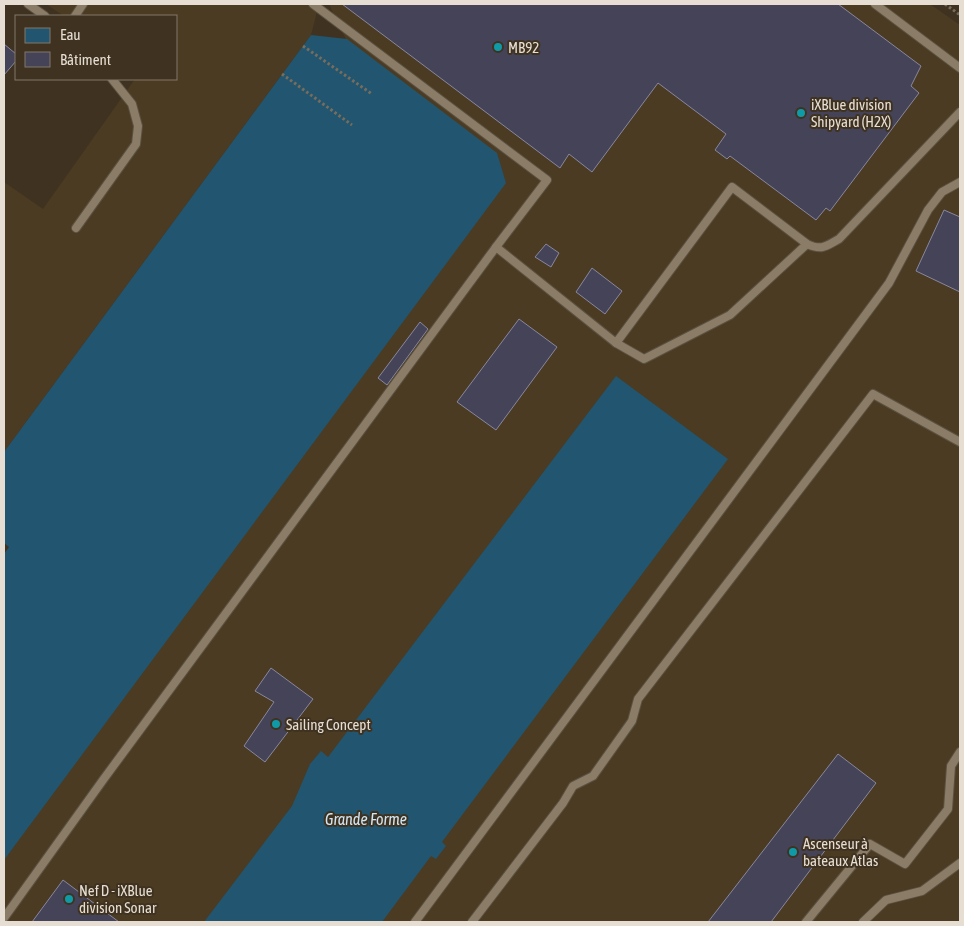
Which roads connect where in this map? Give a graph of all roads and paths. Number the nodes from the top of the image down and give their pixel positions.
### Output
1 (28, 4) edge
2 (83, 4) edge
3 (313, 4) edge
4 (875, 4) edge
5 (945, 4) edge
6 (960, 14) edge
7 (44, 15) edge
8 (76, 15) edge
9 (303, 46) dead end
10 (960, 68) edge
11 (282, 74) dead end
12 (113, 80) edge
13 (372, 94) dead end
14 (960, 112) edge
15 (352, 126) dead end
16 (960, 182) edge
17 (76, 228) dead end
18 (807, 244) junction
19 (496, 247) junction
20 (616, 343) junction
21 (960, 442) edge
22 (960, 752) edge
23 (960, 863) edge
24 (4, 918) edge
25 (415, 922) edge
26 (472, 922) edge
27 (806, 922) edge
28 (863, 922) edge

1 - 7 lane
2 - 8 lane
3 - 19 lane
4 - 10 lane
5 - 6 path
9 - 13 path
11 - 15 path
12 - 17 lane
14 - 18 lane
16 - 25 lane
18 - 20 lane
18 - 20 lane
19 - 20 lane
19 - 24 lane
21 - 26 lane
22 - 27 lane
23 - 28 lane

